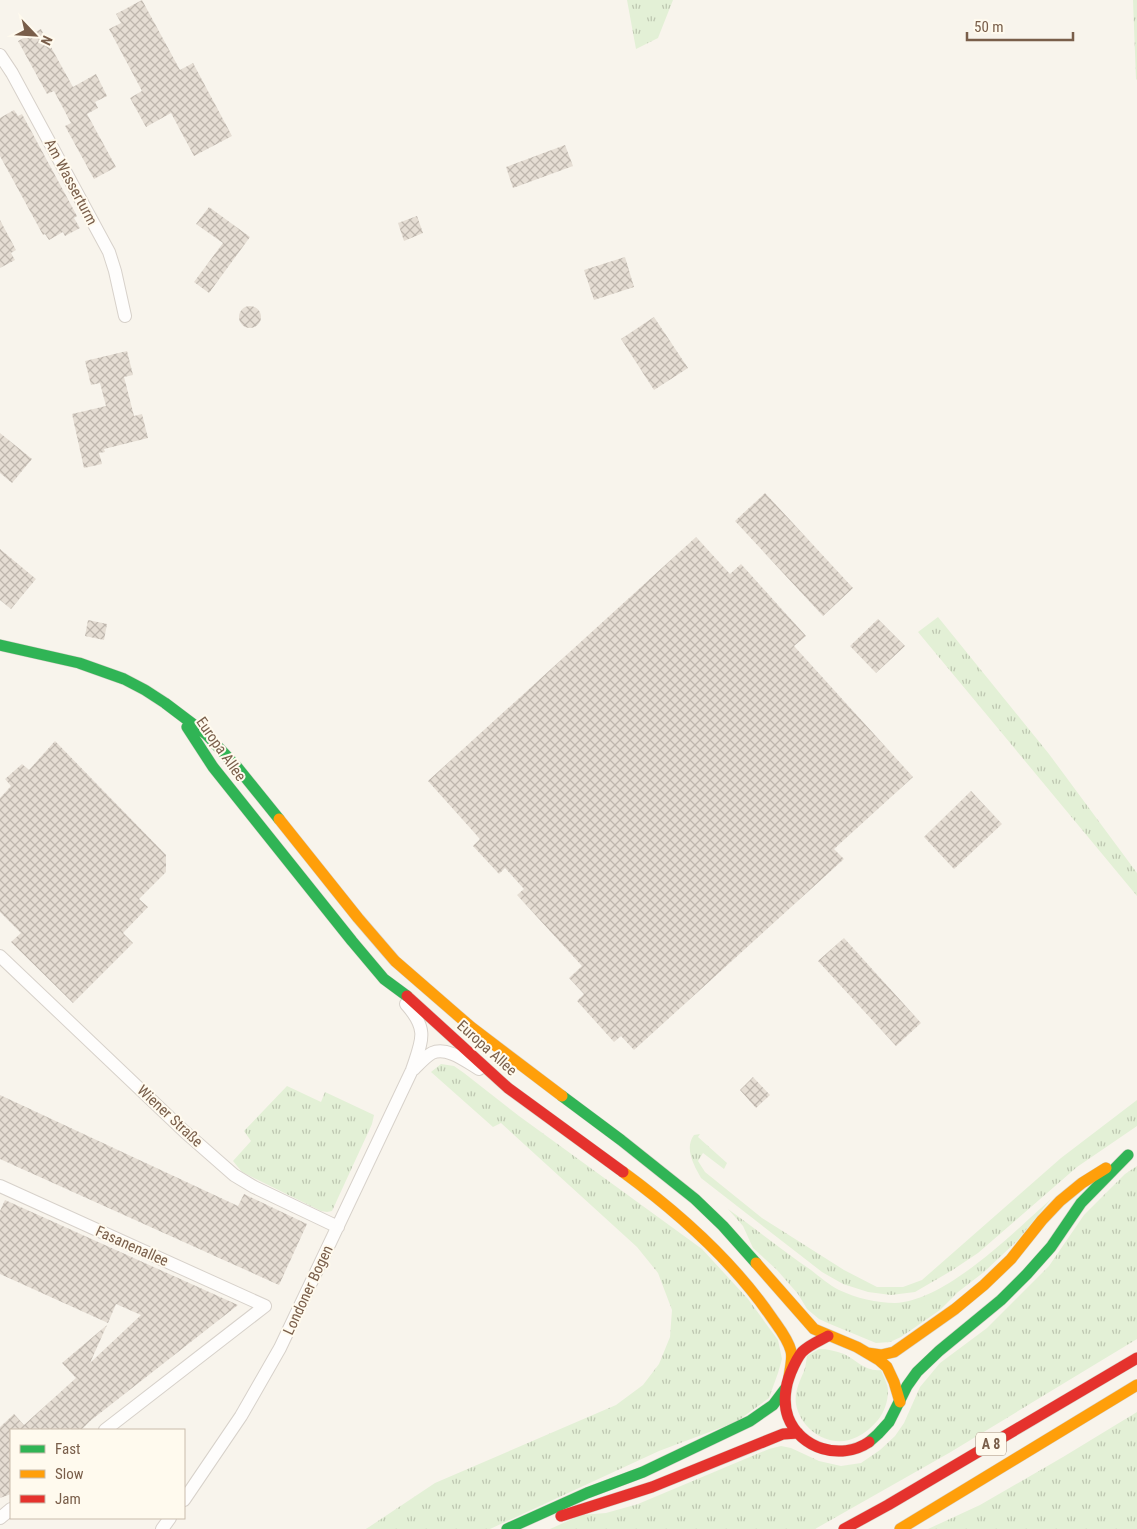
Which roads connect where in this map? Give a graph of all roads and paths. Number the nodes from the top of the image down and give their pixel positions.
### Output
1 (0, 55) edge
2 (125, 316) dead end
3 (0, 645) edge
4 (178, 714) junction
5 (0, 956) edge
6 (384, 979) junction
7 (412, 1070) junction
8 (508, 1088) junction
9 (1132, 1153) edge
10 (0, 1186) edge
11 (338, 1227) junction
12 (828, 1336) junction
13 (865, 1353) junction
14 (1137, 1358) edge
15 (789, 1377) junction
16 (1137, 1386) edge
17 (785, 1389) junction
18 (900, 1402) junction
19 (106, 1429) edge
20 (798, 1433) junction
21 (185, 1499) edge
22 (10, 1510) edge
23 (0, 1518) edge
24 (507, 1529) edge
25 (530, 1529) edge
26 (844, 1529) edge
27 (900, 1529) edge

1 - 2 street, Am Wasserturm
3 - 4 main road, Europa Allee
4 - 6 main road, Europa Allee
4 - 12 main road, Europa Allee
5 - 11 street, Wiener Straße
6 - 7 street, Londoner Bogen
6 - 8 main road, Europa Allee
7 - 8 street, Londoner Bogen
7 - 11 street, Londoner Bogen
8 - 15 main road, Europa Allee
9 - 13 main road
9 - 18 main road
10 - 19 street, Fasanenallee
11 - 21 street, Londoner Bogen
12 - 13 main road
12 - 15 main road
13 - 18 main road
14 - 26 main road, A 8
15 - 17 main road
16 - 27 main road, A 8
17 - 20 main road
17 - 24 main road
18 - 20 main road
20 - 25 main road
22 - 23 street

